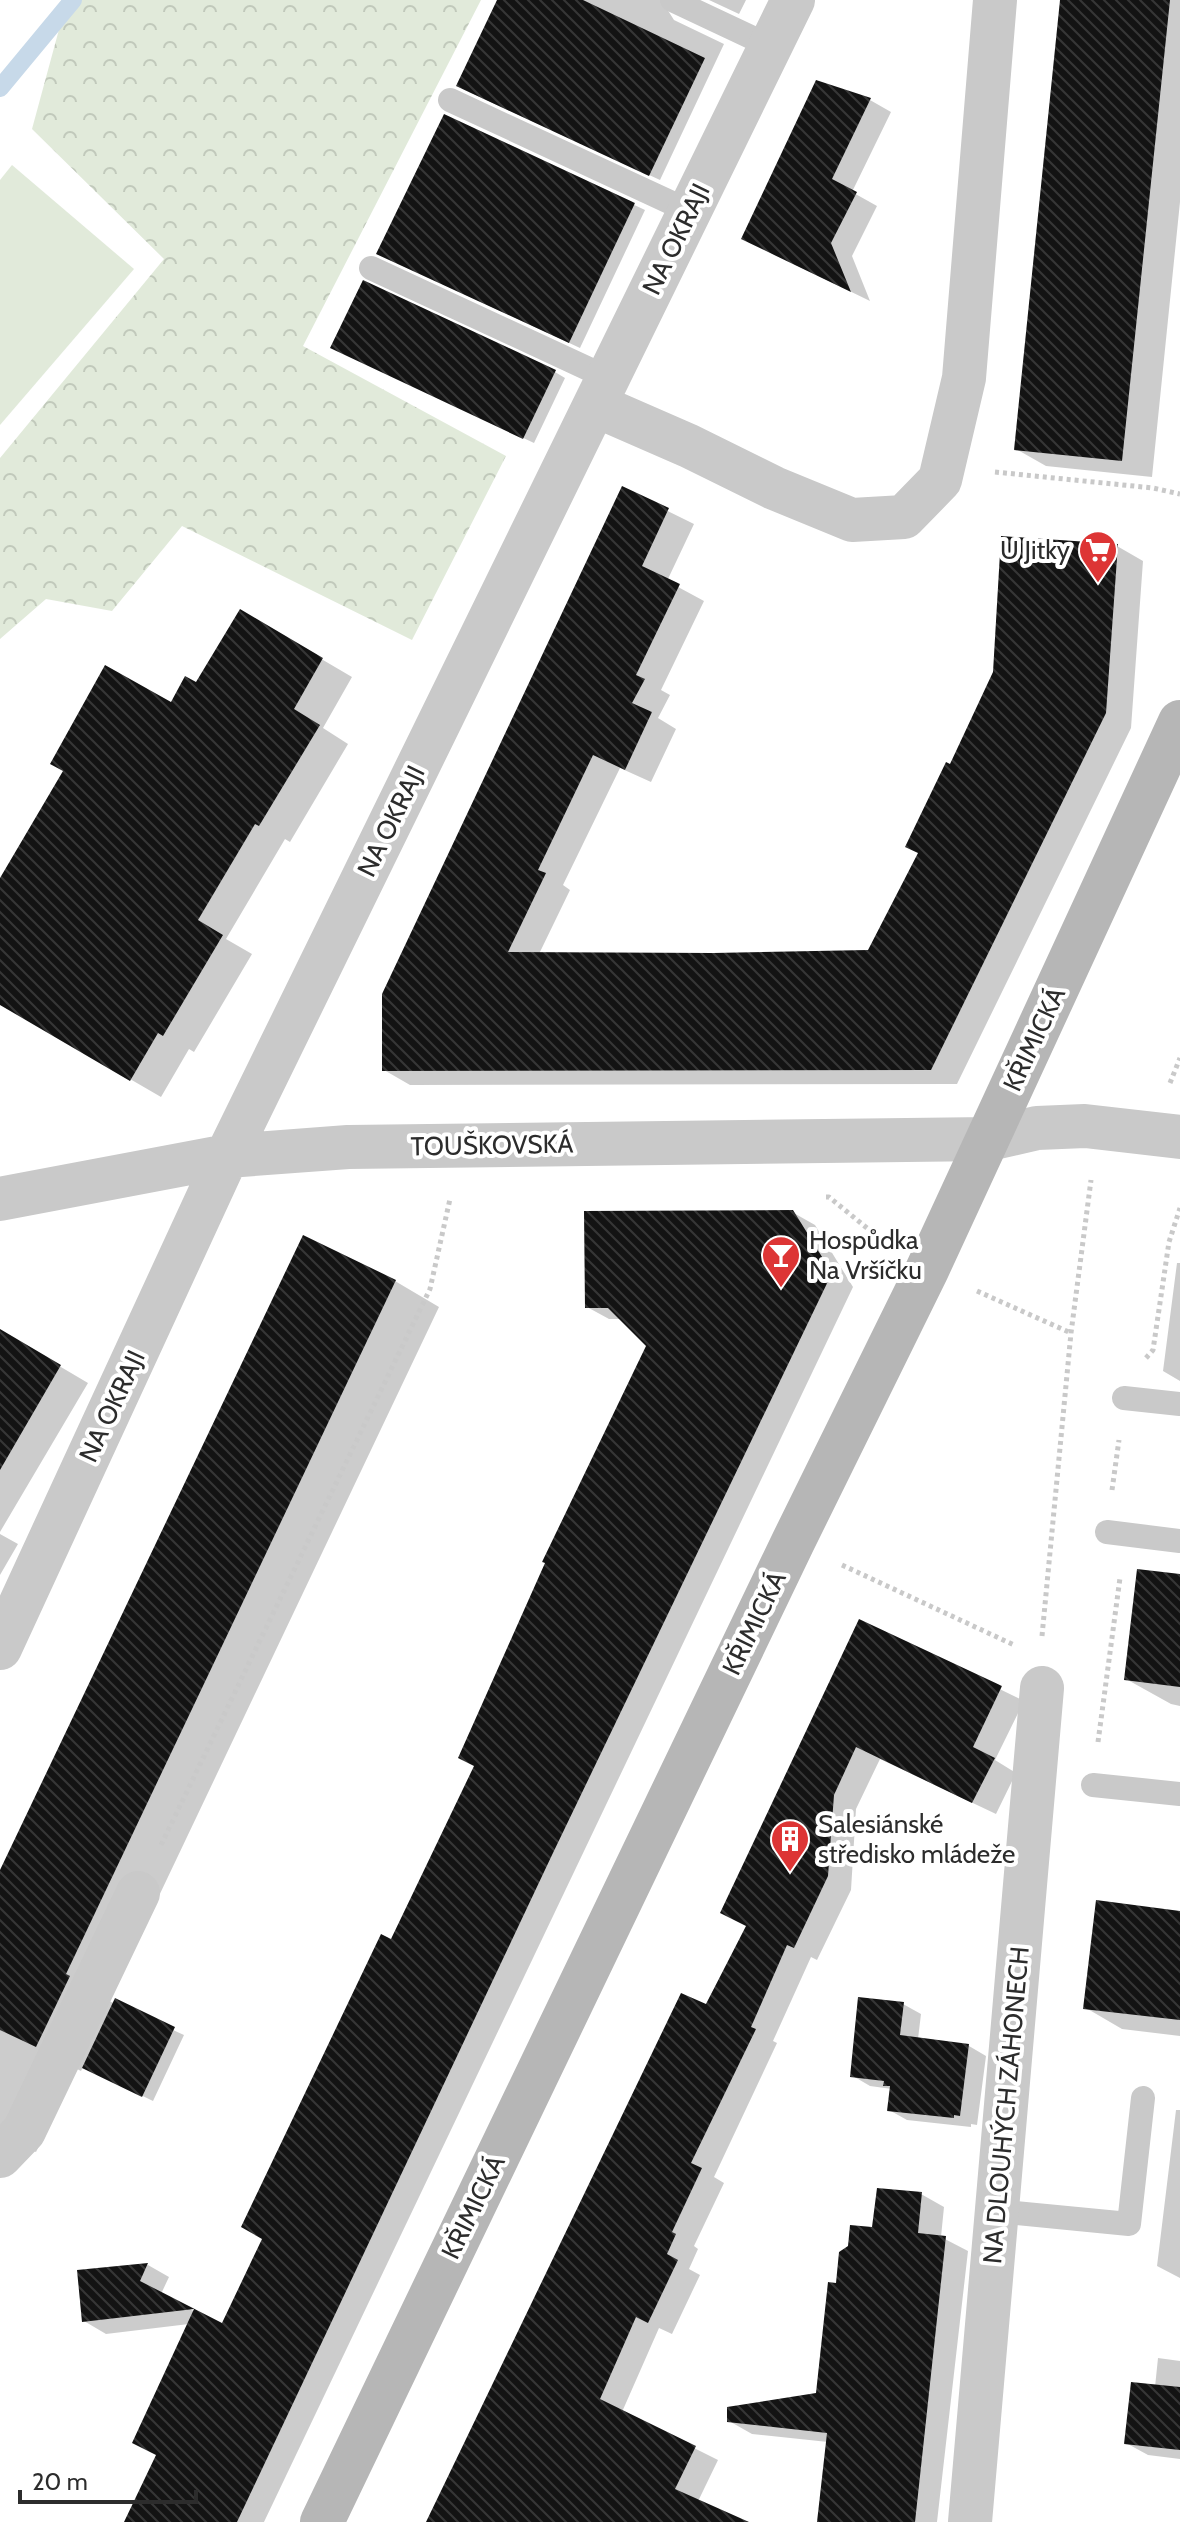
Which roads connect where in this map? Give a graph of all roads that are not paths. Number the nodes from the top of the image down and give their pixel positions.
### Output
1 (672, 0) edge
2 (793, 0) edge
3 (995, 0) edge
4 (770, 46) junction
5 (450, 100) dead end
6 (689, 211) junction
7 (371, 268) dead end
8 (601, 391) junction
9 (1180, 722) edge
10 (1180, 1137) edge
11 (989, 1139) junction
12 (227, 1156) junction
13 (0, 1199) edge
14 (1124, 1398) dead end
15 (1180, 1404) edge
16 (1107, 1532) dead end
17 (1180, 1541) edge
18 (0, 1648) edge
19 (1034, 1670) road end
20 (1093, 1785) dead end
21 (1180, 1794) edge
22 (138, 1893) road end
23 (1143, 2098) dead end
24 (0, 2156) edge
25 (996, 2211) junction
26 (322, 2522) edge
27 (970, 2522) edge

1 - 4 lane
2 - 4 street, NA OKRAJI
3 - 8 street
4 - 6 street, NA OKRAJI
5 - 6 lane
6 - 8 street, NA OKRAJI
7 - 8 lane
8 - 12 street, NA OKRAJI
9 - 11 main road, KŘIMICKÁ
10 - 11 street, TOUŠKOVSKÁ
11 - 12 street, TOUŠKOVSKÁ
11 - 26 main road, KŘIMICKÁ
12 - 13 street, TOUŠKOVSKÁ
12 - 18 street, NA OKRAJI
14 - 15 lane
16 - 17 lane
19 - 25 street, NA DLOUHÝCH ZÁHONECH
20 - 21 lane
22 - 24 street
23 - 25 lane
25 - 27 street, NA DLOUHÝCH ZÁHONECH

